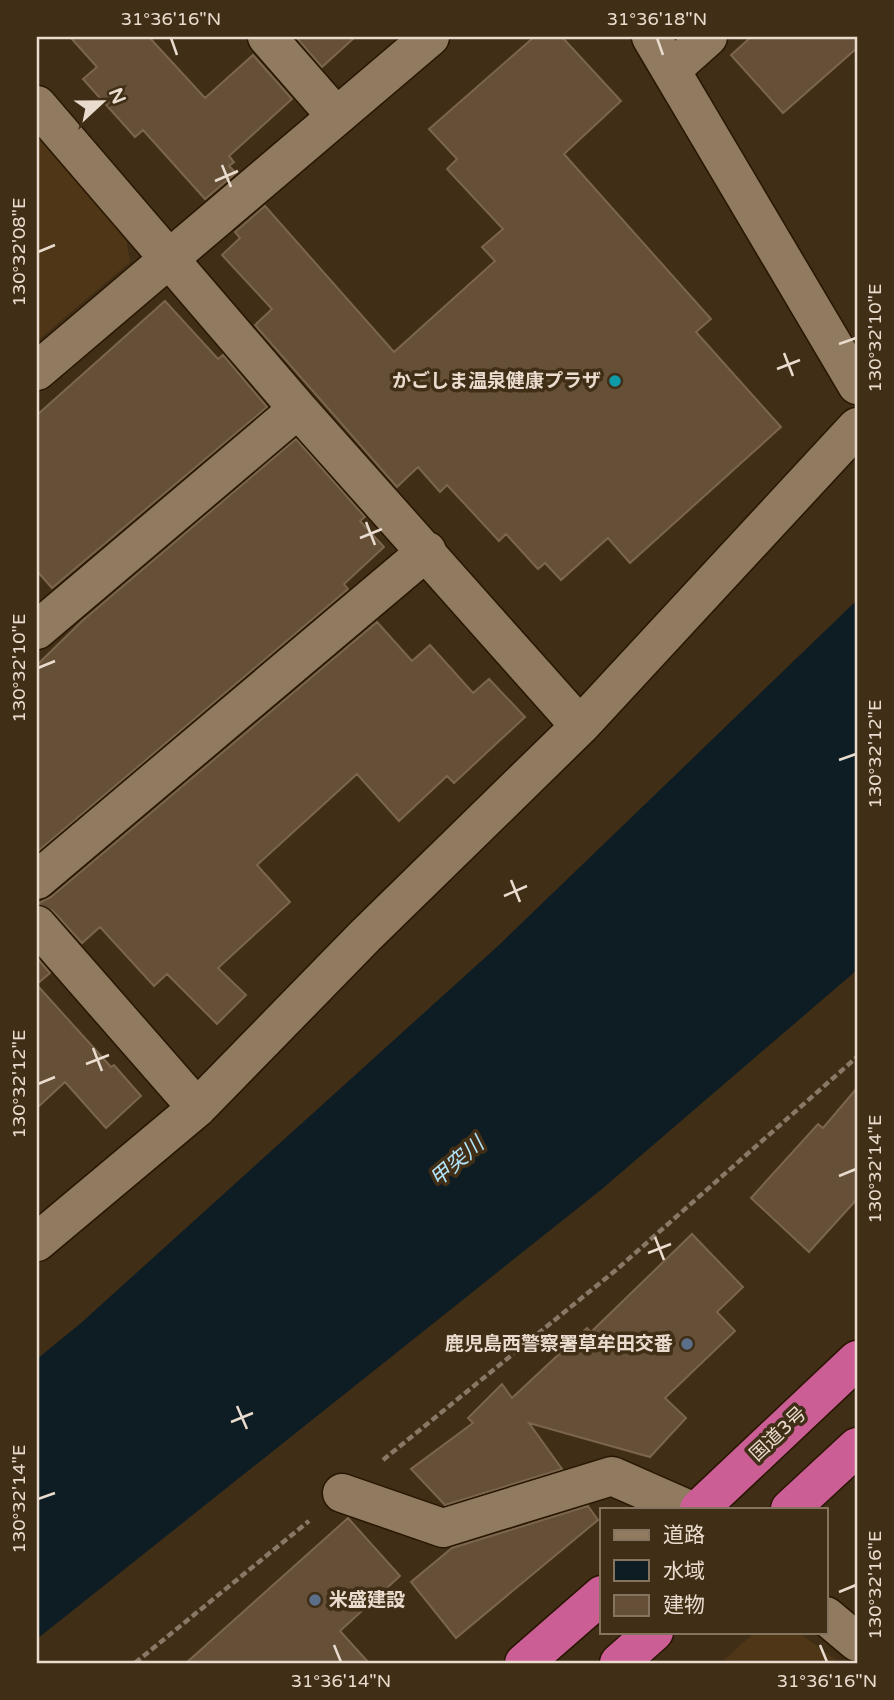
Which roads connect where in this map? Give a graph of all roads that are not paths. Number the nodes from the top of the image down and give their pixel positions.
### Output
1 (267, 37) edge
2 (430, 37) edge
3 (651, 37) edge
4 (708, 37) edge
5 (671, 70) junction
6 (37, 105) edge
7 (336, 116) junction
8 (169, 256) junction
9 (37, 371) edge
10 (857, 385) edge
11 (298, 409) junction
12 (857, 426) edge
13 (427, 551) junction
14 (37, 630) edge
15 (580, 726) junction
16 (37, 880) edge
17 (37, 925) edge
18 (197, 1108) junction
19 (37, 1242) edge
20 (857, 1360) edge
21 (857, 1447) edge
22 (342, 1493) road end
23 (685, 1508) edge
24 (699, 1508) edge
25 (791, 1508) edge
26 (600, 1597) edge
27 (828, 1618) edge
28 (652, 1634) edge
29 (857, 1643) edge
30 (524, 1663) edge
31 (619, 1663) edge

1 - 7 street
2 - 7 street
3 - 5 street
4 - 5 street
5 - 10 street
6 - 8 street
7 - 8 street
8 - 9 street
8 - 11 street
11 - 13 street
11 - 14 street
12 - 15 street
13 - 15 street
13 - 16 street
15 - 18 street
17 - 18 street
18 - 19 street
20 - 24 highway, 国道3号
21 - 25 highway
22 - 23 street
26 - 30 highway
27 - 29 street
28 - 31 highway

